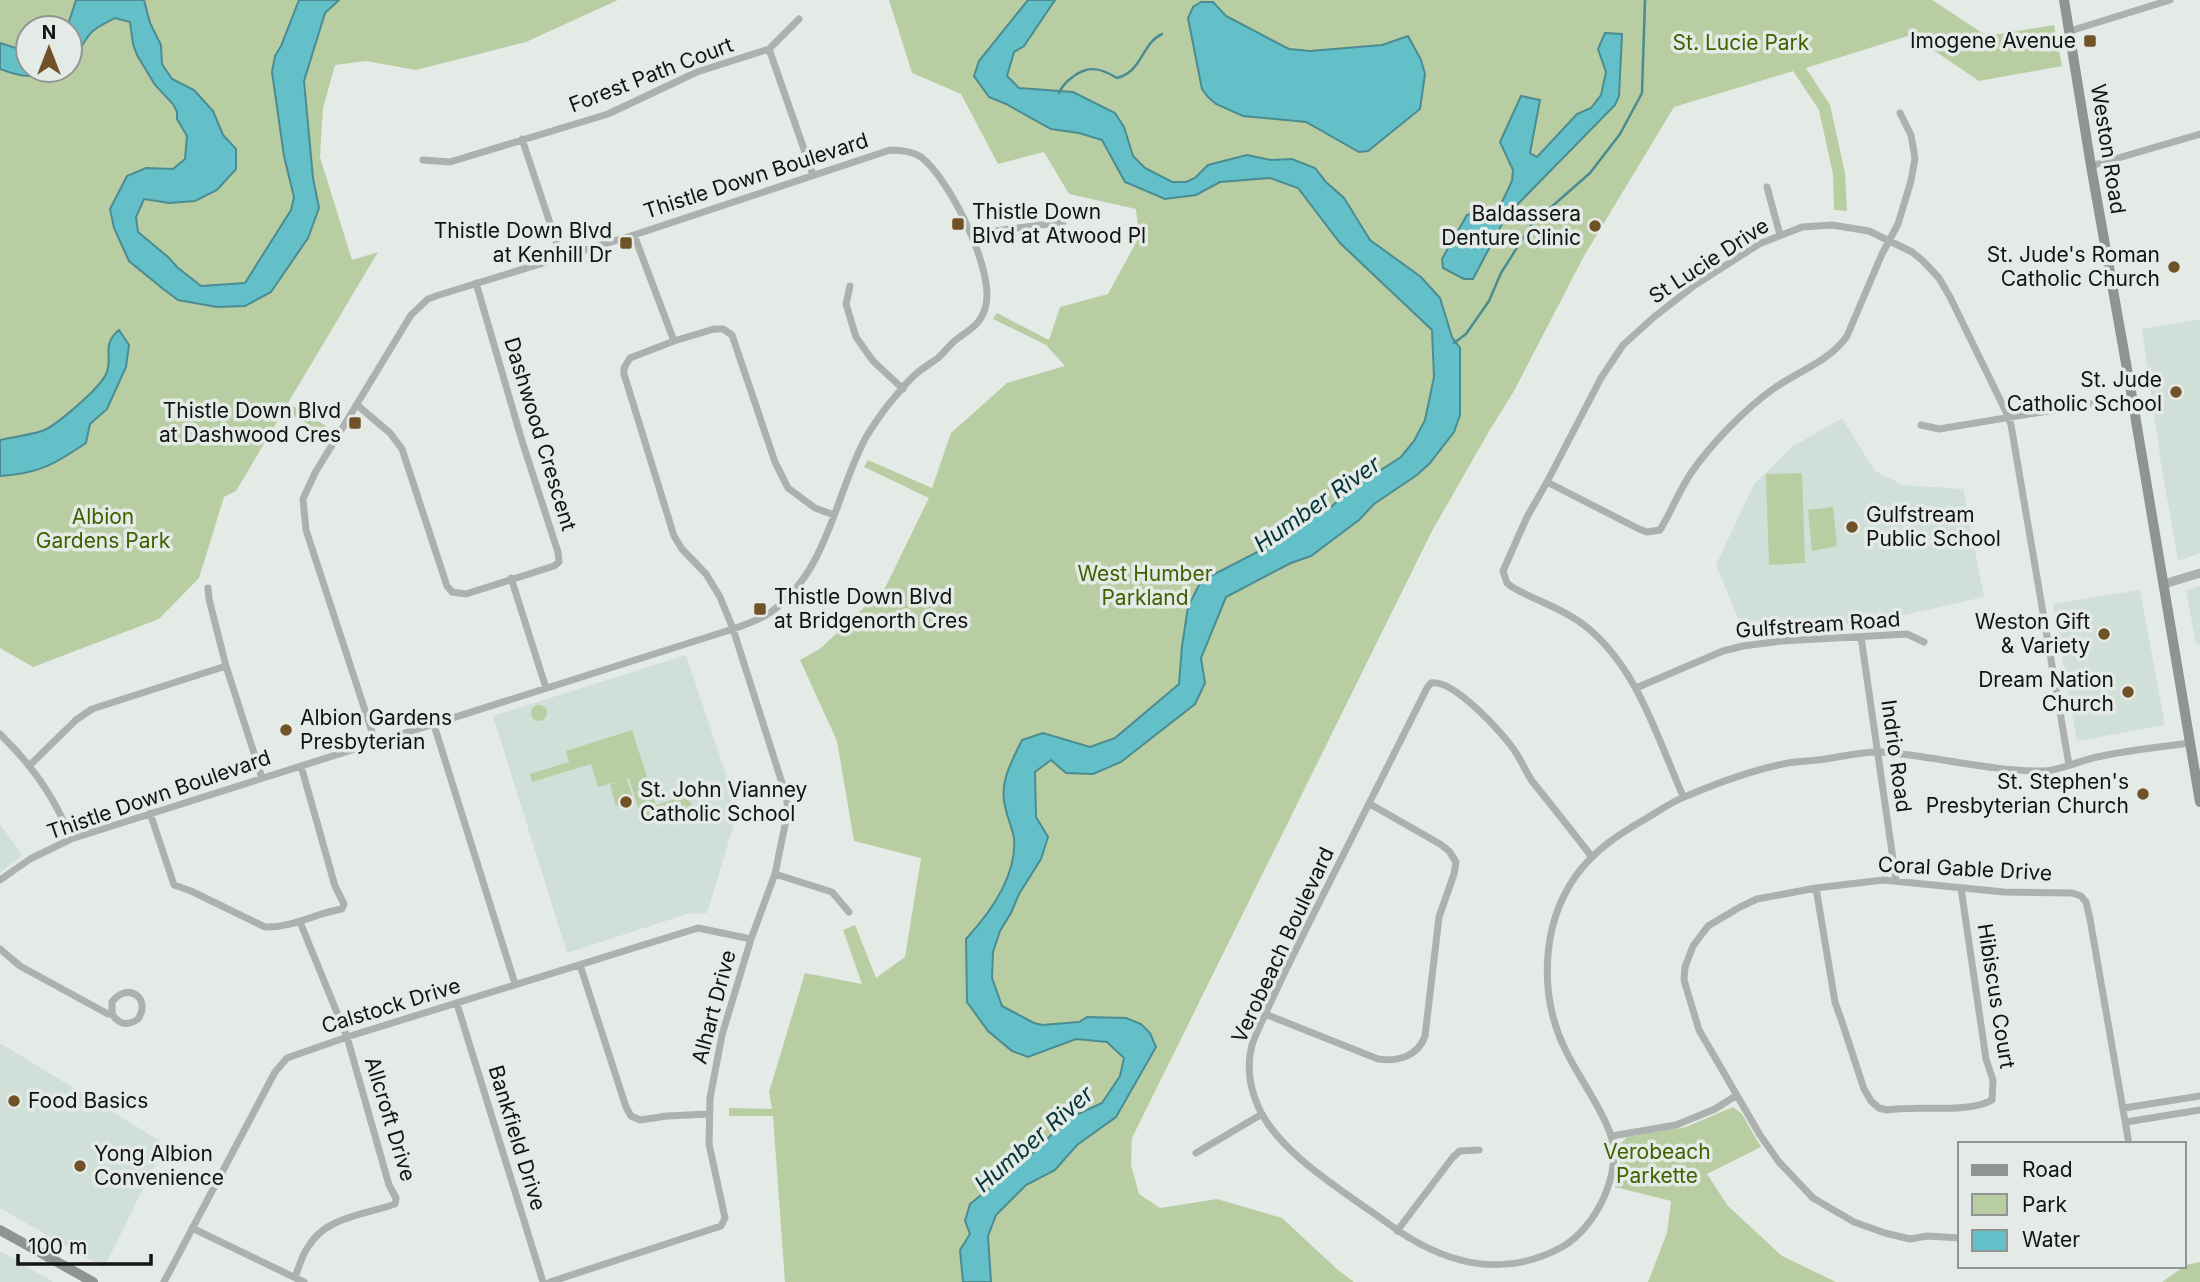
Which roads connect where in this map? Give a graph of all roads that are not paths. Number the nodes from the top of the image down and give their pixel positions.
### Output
1 (2064, 0) edge
2 (2170, 0) edge
3 (799, 19) dead end
4 (2070, 31) junction
5 (769, 49) junction
6 (1900, 113) dead end
7 (2200, 134) edge
8 (522, 139) junction
9 (422, 160) dead end
10 (2091, 166) junction
11 (813, 175) junction
12 (1767, 187) dead end
13 (1063, 222) dead end
14 (634, 235) junction
15 (1780, 235) junction
16 (973, 237) junction
17 (1889, 241) junction
18 (561, 256) junction
19 (476, 283) junction
20 (850, 286) dead end
21 (674, 341) junction
22 (903, 389) junction
23 (2132, 397) junction
24 (357, 405) junction
25 (2008, 416) junction
26 (1922, 425) dead end
27 (1547, 482) junction
28 (834, 515) junction
29 (2200, 573) edge
30 (511, 578) junction
31 (2164, 584) junction
32 (208, 588) dead end
33 (733, 629) junction
34 (1861, 637) junction
35 (1924, 642) dead end
36 (226, 666) junction
37 (546, 688) junction
38 (1636, 688) junction
39 (434, 725) junction
40 (0, 734) edge
41 (375, 741) junction
42 (2190, 743) junction
43 (1877, 751) junction
44 (30, 765) junction
45 (2068, 765) junction
46 (301, 766) junction
47 (262, 778) junction
48 (1683, 796) junction
49 (2200, 802) edge
50 (1370, 804) junction
51 (150, 813) junction
52 (71, 839) junction
53 (1592, 857) junction
54 (775, 874) junction
55 (0, 880) edge
56 (1896, 880) junction
57 (1816, 888) junction
58 (1961, 888) junction
59 (849, 912) dead end
60 (300, 922) junction
61 (751, 939) junction
62 (0, 949) edge
63 (580, 965) junction
64 (515, 984) junction
65 (457, 1003) junction
66 (112, 1014) junction
67 (1265, 1014) junction
68 (347, 1037) junction
69 (1737, 1095) junction
70 (2200, 1096) edge
71 (2124, 1108) junction
72 (2200, 1110) edge
73 (708, 1114) junction
74 (1262, 1114) junction
75 (2126, 1122) junction
76 (1612, 1136) junction
77 (2129, 1142) edge
78 (1479, 1150) dead end
79 (1196, 1153) dead end
80 (192, 1228) junction
81 (0, 1230) edge
82 (1397, 1231) junction
83 (1958, 1238) edge
84 (295, 1277) junction
85 (86, 1280) edge
86 (164, 1282) edge
87 (304, 1282) edge
88 (543, 1282) edge
89 (550, 1282) edge

1 - 4 main road, Weston Road
2 - 4 street
3 - 5 street, Forest Path Court
4 - 10 main road, Weston Road
5 - 8 street, Forest Path Court
5 - 11 street
6 - 17 street
7 - 10 street
8 - 9 street, Forest Path Court
8 - 18 street
10 - 23 main road, Weston Road
11 - 14 street, Thistle Down Boulevard
11 - 16 street, Thistle Down Boulevard
12 - 15 street
13 - 16 street
14 - 18 street, Thistle Down Boulevard
14 - 21 street
15 - 17 street, St Lucie Drive
15 - 27 street, St Lucie Drive
16 - 22 street, Thistle Down Boulevard
17 - 25 street, St Lucie Drive
17 - 27 street
18 - 19 street, Thistle Down Boulevard
19 - 24 street, Thistle Down Boulevard
19 - 30 street, Dashwood Crescent
20 - 22 street
21 - 28 street
21 - 33 street, Alhart Drive
22 - 28 street, Thistle Down Boulevard
23 - 25 street
23 - 31 main road, Weston Road
24 - 30 street, Dashwood Crescent
24 - 41 street, Thistle Down Boulevard
25 - 26 street
25 - 45 street, St Lucie Drive
27 - 38 street, St Lucie Drive
28 - 33 street, Thistle Down Boulevard
29 - 31 street
30 - 37 street
31 - 42 main road, Weston Road
32 - 36 street
33 - 37 street, Thistle Down Boulevard
33 - 54 street, Alhart Drive
34 - 35 street, Gulfstream Road
34 - 38 street, Gulfstream Road
34 - 43 street, Indrio Road
36 - 44 street
36 - 47 street
37 - 39 street, Thistle Down Boulevard
38 - 48 street, St Lucie Drive
39 - 41 street, Thistle Down Boulevard
39 - 64 street
40 - 44 street
41 - 46 street, Thistle Down Boulevard
42 - 45 street, Verobeach Boulevard
42 - 49 main road, Weston Road
43 - 45 street, Verobeach Boulevard
43 - 48 street, Verobeach Boulevard
43 - 56 street, Indrio Road
44 - 52 street
46 - 47 street, Thistle Down Boulevard
46 - 60 street
47 - 51 street, Thistle Down Boulevard
48 - 53 street, Verobeach Boulevard
50 - 53 street, Verobeach Boulevard
50 - 67 street, Verobeach Boulevard
50 - 67 street
51 - 52 street, Thistle Down Boulevard
51 - 60 street
52 - 55 street, Thistle Down Boulevard
53 - 76 street, Verobeach Boulevard
54 - 59 street
54 - 61 street, Alhart Drive
56 - 57 street, Coral Gable Drive
56 - 58 street, Coral Gable Drive
57 - 58 street, Hibiscus Court
57 - 69 street, Coral Gable Drive
58 - 71 street, Coral Gable Drive
60 - 68 street, Allcroft Drive
61 - 63 street, Calstock Drive
61 - 73 street, Alhart Drive
62 - 66 street
63 - 64 street, Calstock Drive
63 - 73 street
64 - 65 street, Calstock Drive
65 - 68 street, Calstock Drive
65 - 88 street, Bankfield Drive
66 - 66 street
67 - 74 street, Verobeach Boulevard
68 - 80 street, Calstock Drive
68 - 84 street, Allcroft Drive
69 - 76 street
69 - 83 street, Coral Gable Drive
70 - 71 street
71 - 75 street, Coral Gable Drive
72 - 75 street
73 - 89 street, Alhart Drive
74 - 79 street
74 - 82 street, Verobeach Boulevard
75 - 77 street, Coral Gable Drive
76 - 82 street, Verobeach Boulevard
78 - 82 street
80 - 84 street
80 - 86 street, Calstock Drive
81 - 85 main road
84 - 87 street

